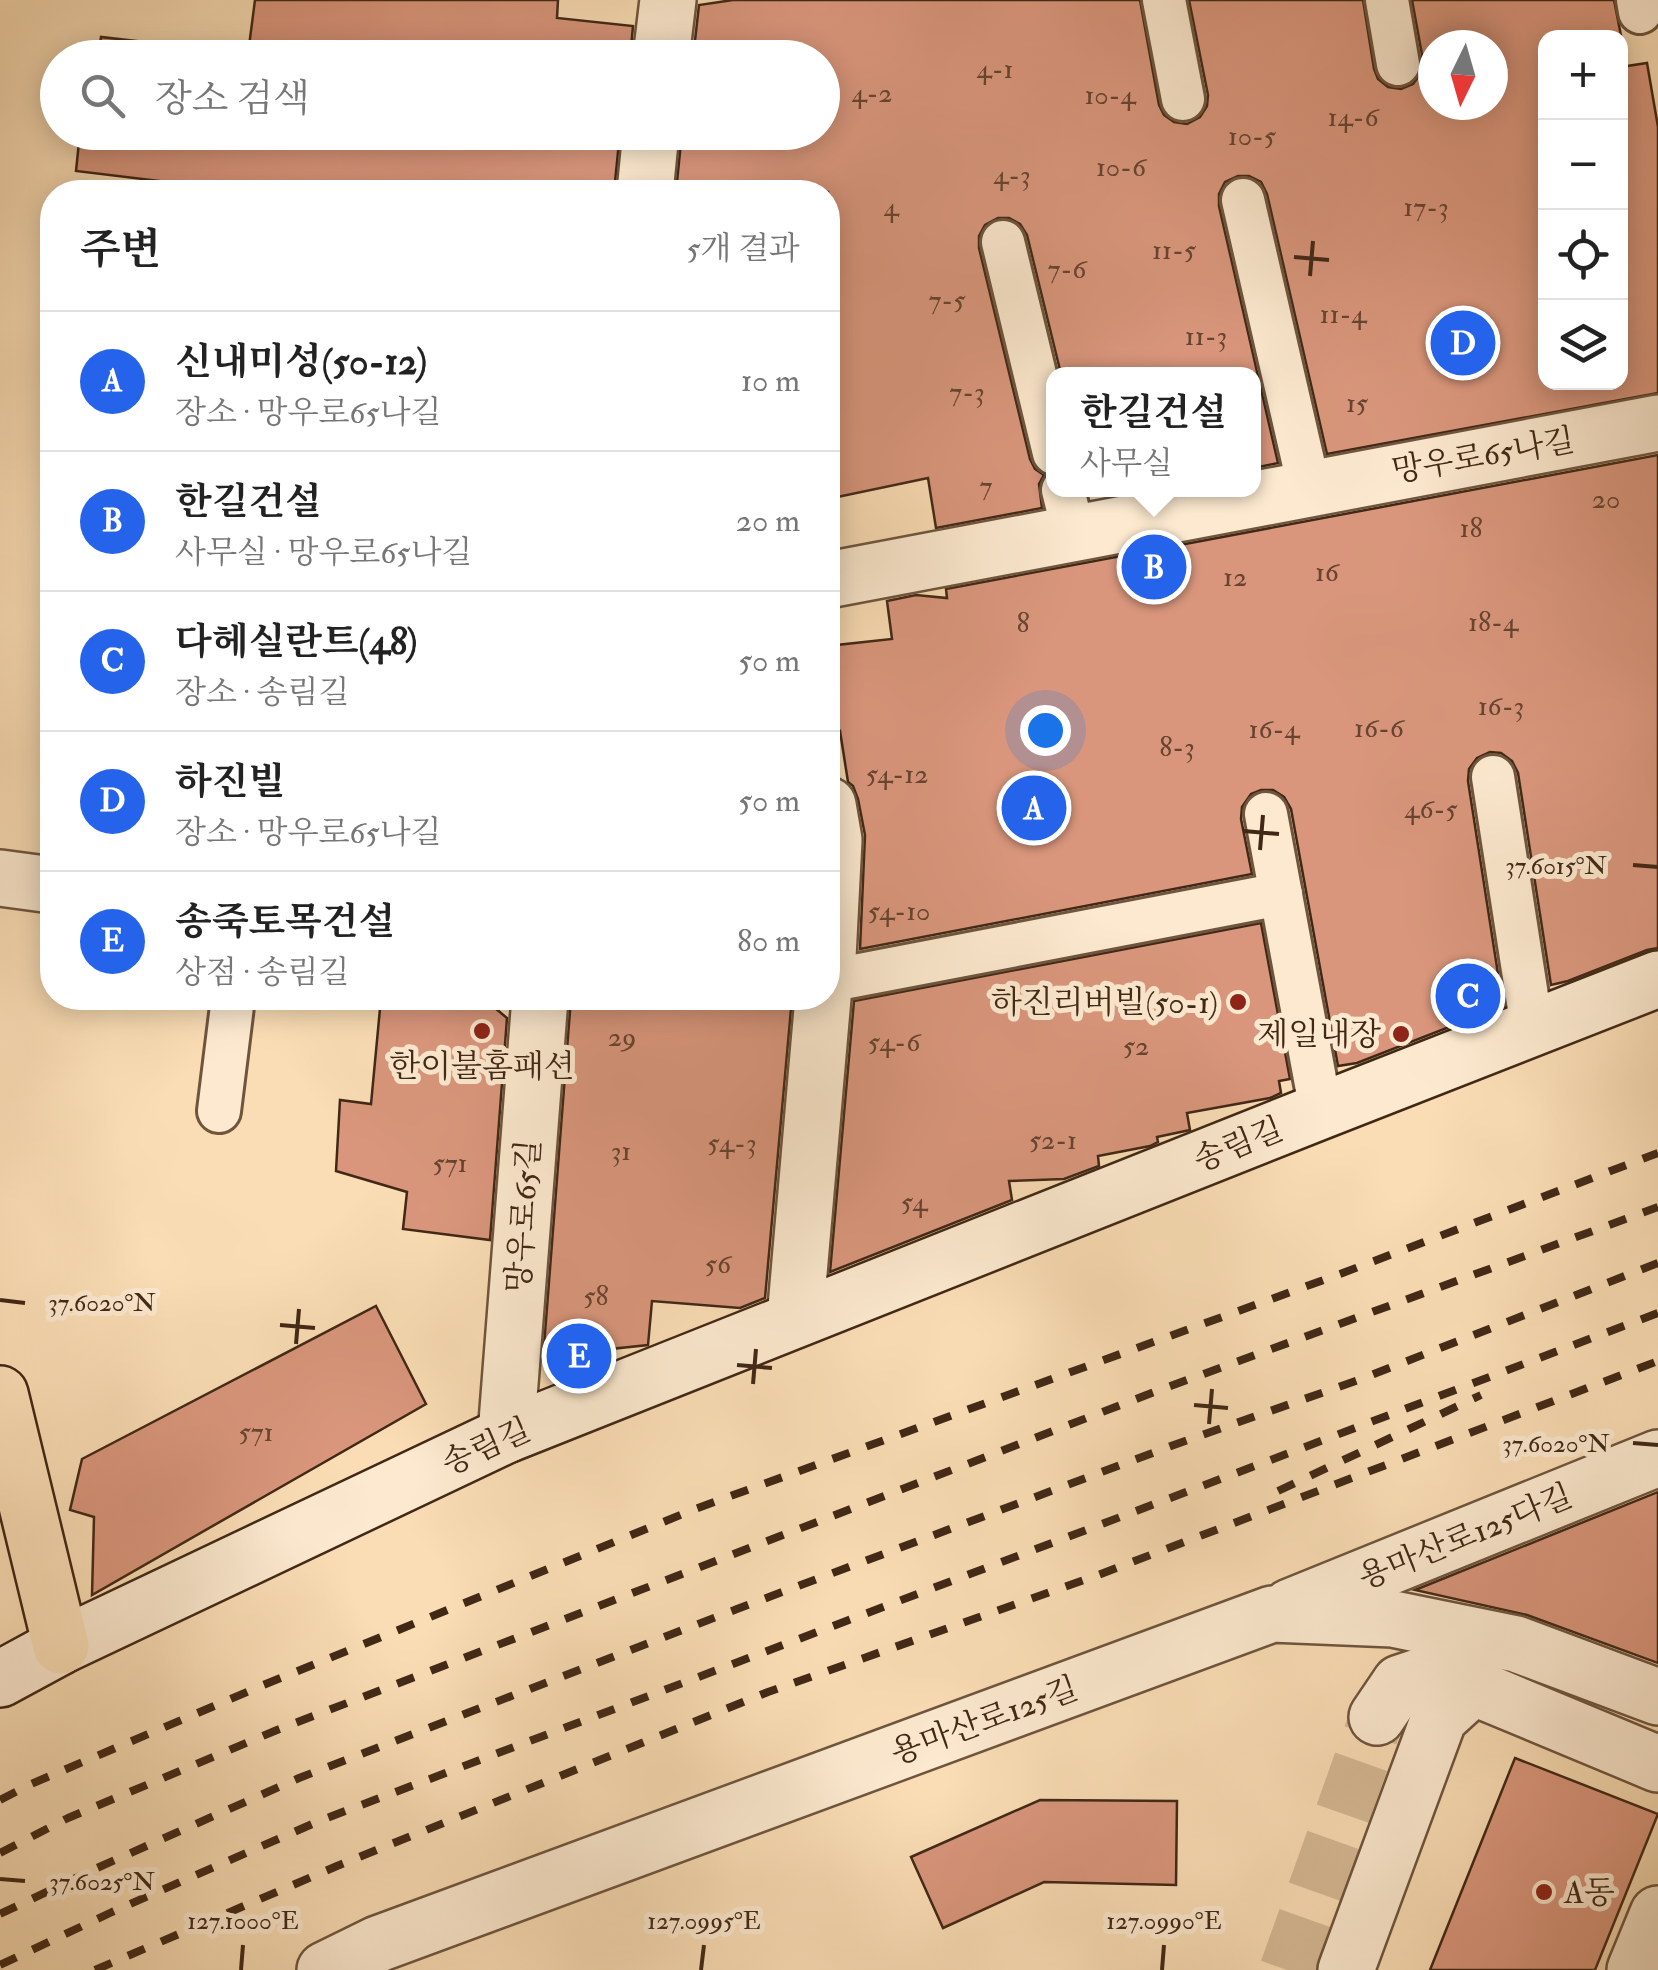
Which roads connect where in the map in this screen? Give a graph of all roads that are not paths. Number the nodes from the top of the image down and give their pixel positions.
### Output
1 (668, 0) edge
2 (1164, 0) edge
3 (1387, 0) edge
4 (663, 40) edge
5 (1398, 64) dead end
6 (1183, 99) dead end
7 (649, 150) edge
8 (646, 180) edge
9 (1243, 200) dead end
10 (1003, 242) dead end
11 (1046, 419) edge
12 (1658, 422) edge
13 (1309, 487) junction
14 (1261, 492) edge
15 (1213, 497) edge
16 (1068, 512) edge
17 (840, 577) edge
18 (1493, 778) dead end
19 (1266, 814) dead end
20 (0, 878) edge
21 (40, 883) edge
22 (1280, 894) junction
23 (840, 979) edge
24 (1658, 979) edge
25 (232, 1010) edge
26 (539, 1010) edge
27 (822, 1010) edge
28 (1532, 1028) junction
29 (1320, 1110) junction
30 (219, 1111) dead end
31 (795, 1319) junction
32 (0, 1394) edge
33 (506, 1435) junction
34 (1658, 1458) edge
35 (1272, 1614) junction
36 (61, 1646) junction
37 (0, 1679) edge
38 (1472, 1687) junction
39 (1658, 1698) edge
40 (1377, 1717) tunnel mouth
41 (1658, 1764) edge
42 (1658, 1914) edge
43 (325, 1970) edge
44 (1346, 1970) edge
45 (1636, 1970) edge

1 - 4 street
2 - 6 lane
3 - 5 lane
7 - 8 street
9 - 13 lane
10 - 11 lane
12 - 13 street, 망우로65나길
13 - 14 street, 망우로65나길
15 - 16 street, 망우로65나길
16 - 17 street, 망우로65나길
18 - 28 lane
19 - 22 lane, 송림길
20 - 21 street
22 - 23 lane
22 - 29 lane, 송림길
24 - 28 street, 송림길
25 - 30 lane
26 - 33 street, 망우로65길
27 - 31 street
28 - 29 street, 송림길
29 - 31 street, 송림길
31 - 33 street, 송림길
32 - 36 main road
33 - 36 street, 송림길
34 - 35 street, 용마산로125다길
35 - 39 street, 용마산로125길
35 - 43 street, 용마산로125길
36 - 37 street, 송림길
38 - 40 street
38 - 41 street
38 - 44 street
42 - 45 street

